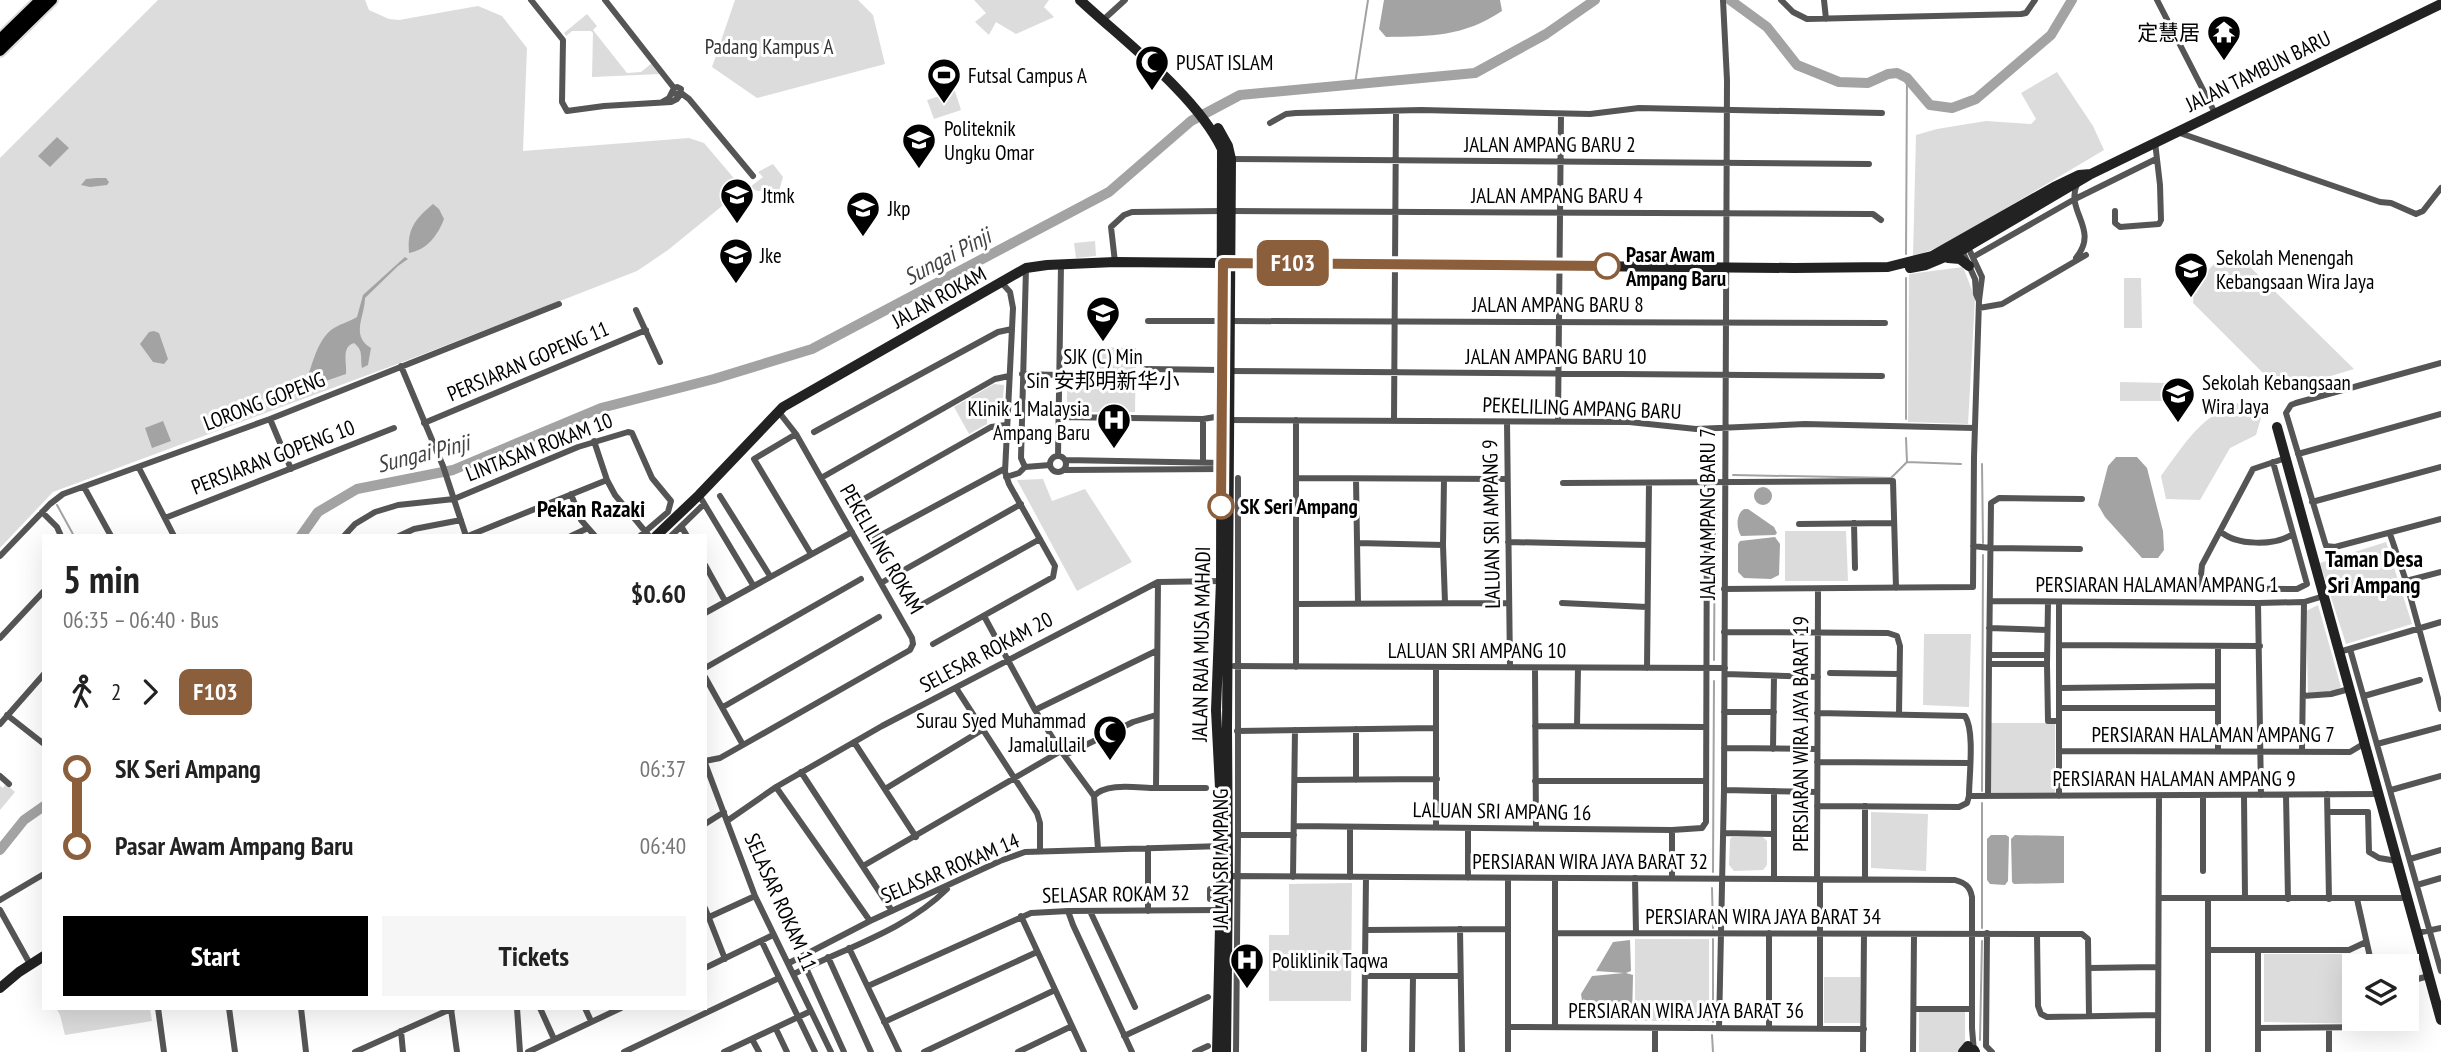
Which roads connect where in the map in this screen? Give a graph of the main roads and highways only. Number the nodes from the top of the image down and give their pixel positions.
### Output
1 (40, 0) edge
2 (52, 0) edge
3 (1080, 0) edge
4 (1088, 0) edge
5 (2441, 4) edge
6 (1104, 19) junction
7 (0, 39) edge
8 (0, 51) edge
9 (1210, 122) junction
10 (2091, 174) junction
11 (1227, 211) junction
12 (1984, 228) junction
13 (1967, 254) junction
14 (1940, 260) junction
15 (1917, 261) junction
16 (1226, 263) junction
17 (1896, 266) junction
18 (2277, 427) dead end
19 (1224, 465) junction
20 (658, 534) edge
21 (1221, 581) junction
22 (1230, 666) junction
23 (1218, 731) junction
24 (1224, 845) junction
25 (42, 957) edge
26 (0, 988) edge
27 (2437, 993) edge
28 (2441, 1020) edge
29 (1212, 1049) edge
30 (1226, 1052) edge

1 - 7 main road
2 - 8 main road
3 - 6 main road, JALAN RAJA MUSA MAHADI
4 - 6 main road, JALAN RAJA MUSA MAHADI
5 - 10 main road, JALAN TAMBUN BARU
6 - 9 main road, JALAN RAJA MUSA MAHADI
9 - 11 main road, JALAN RAJA MUSA MAHADI
9 - 11 main road, JALAN RAJA MUSA MAHADI
10 - 12 main road, JALAN TAMBUN BARU
10 - 13 main road, JALAN TAMBUN BARU
11 - 16 main road, JALAN RAJA MUSA MAHADI
12 - 13 main road
12 - 15 main road
13 - 14 main road
13 - 14 main road
13 - 15 main road
14 - 17 main road
15 - 17 main road
16 - 17 main road
16 - 19 main road, JALAN RAJA MUSA MAHADI
16 - 20 main road, JALAN ROKAM
18 - 27 main road
19 - 21 main road, JALAN RAJA MUSA MAHADI
19 - 22 main road, JALAN RAJA MUSA MAHADI
21 - 22 main road
21 - 23 main road, JALAN RAJA MUSA MAHADI
22 - 23 main road
22 - 24 main road, JALAN RAJA MUSA MAHADI
23 - 24 main road, JALAN RAJA MUSA MAHADI
24 - 29 main road, JALAN RAJA MUSA MAHADI
24 - 30 main road, JALAN RAJA MUSA MAHADI
25 - 26 main road
27 - 28 main road

